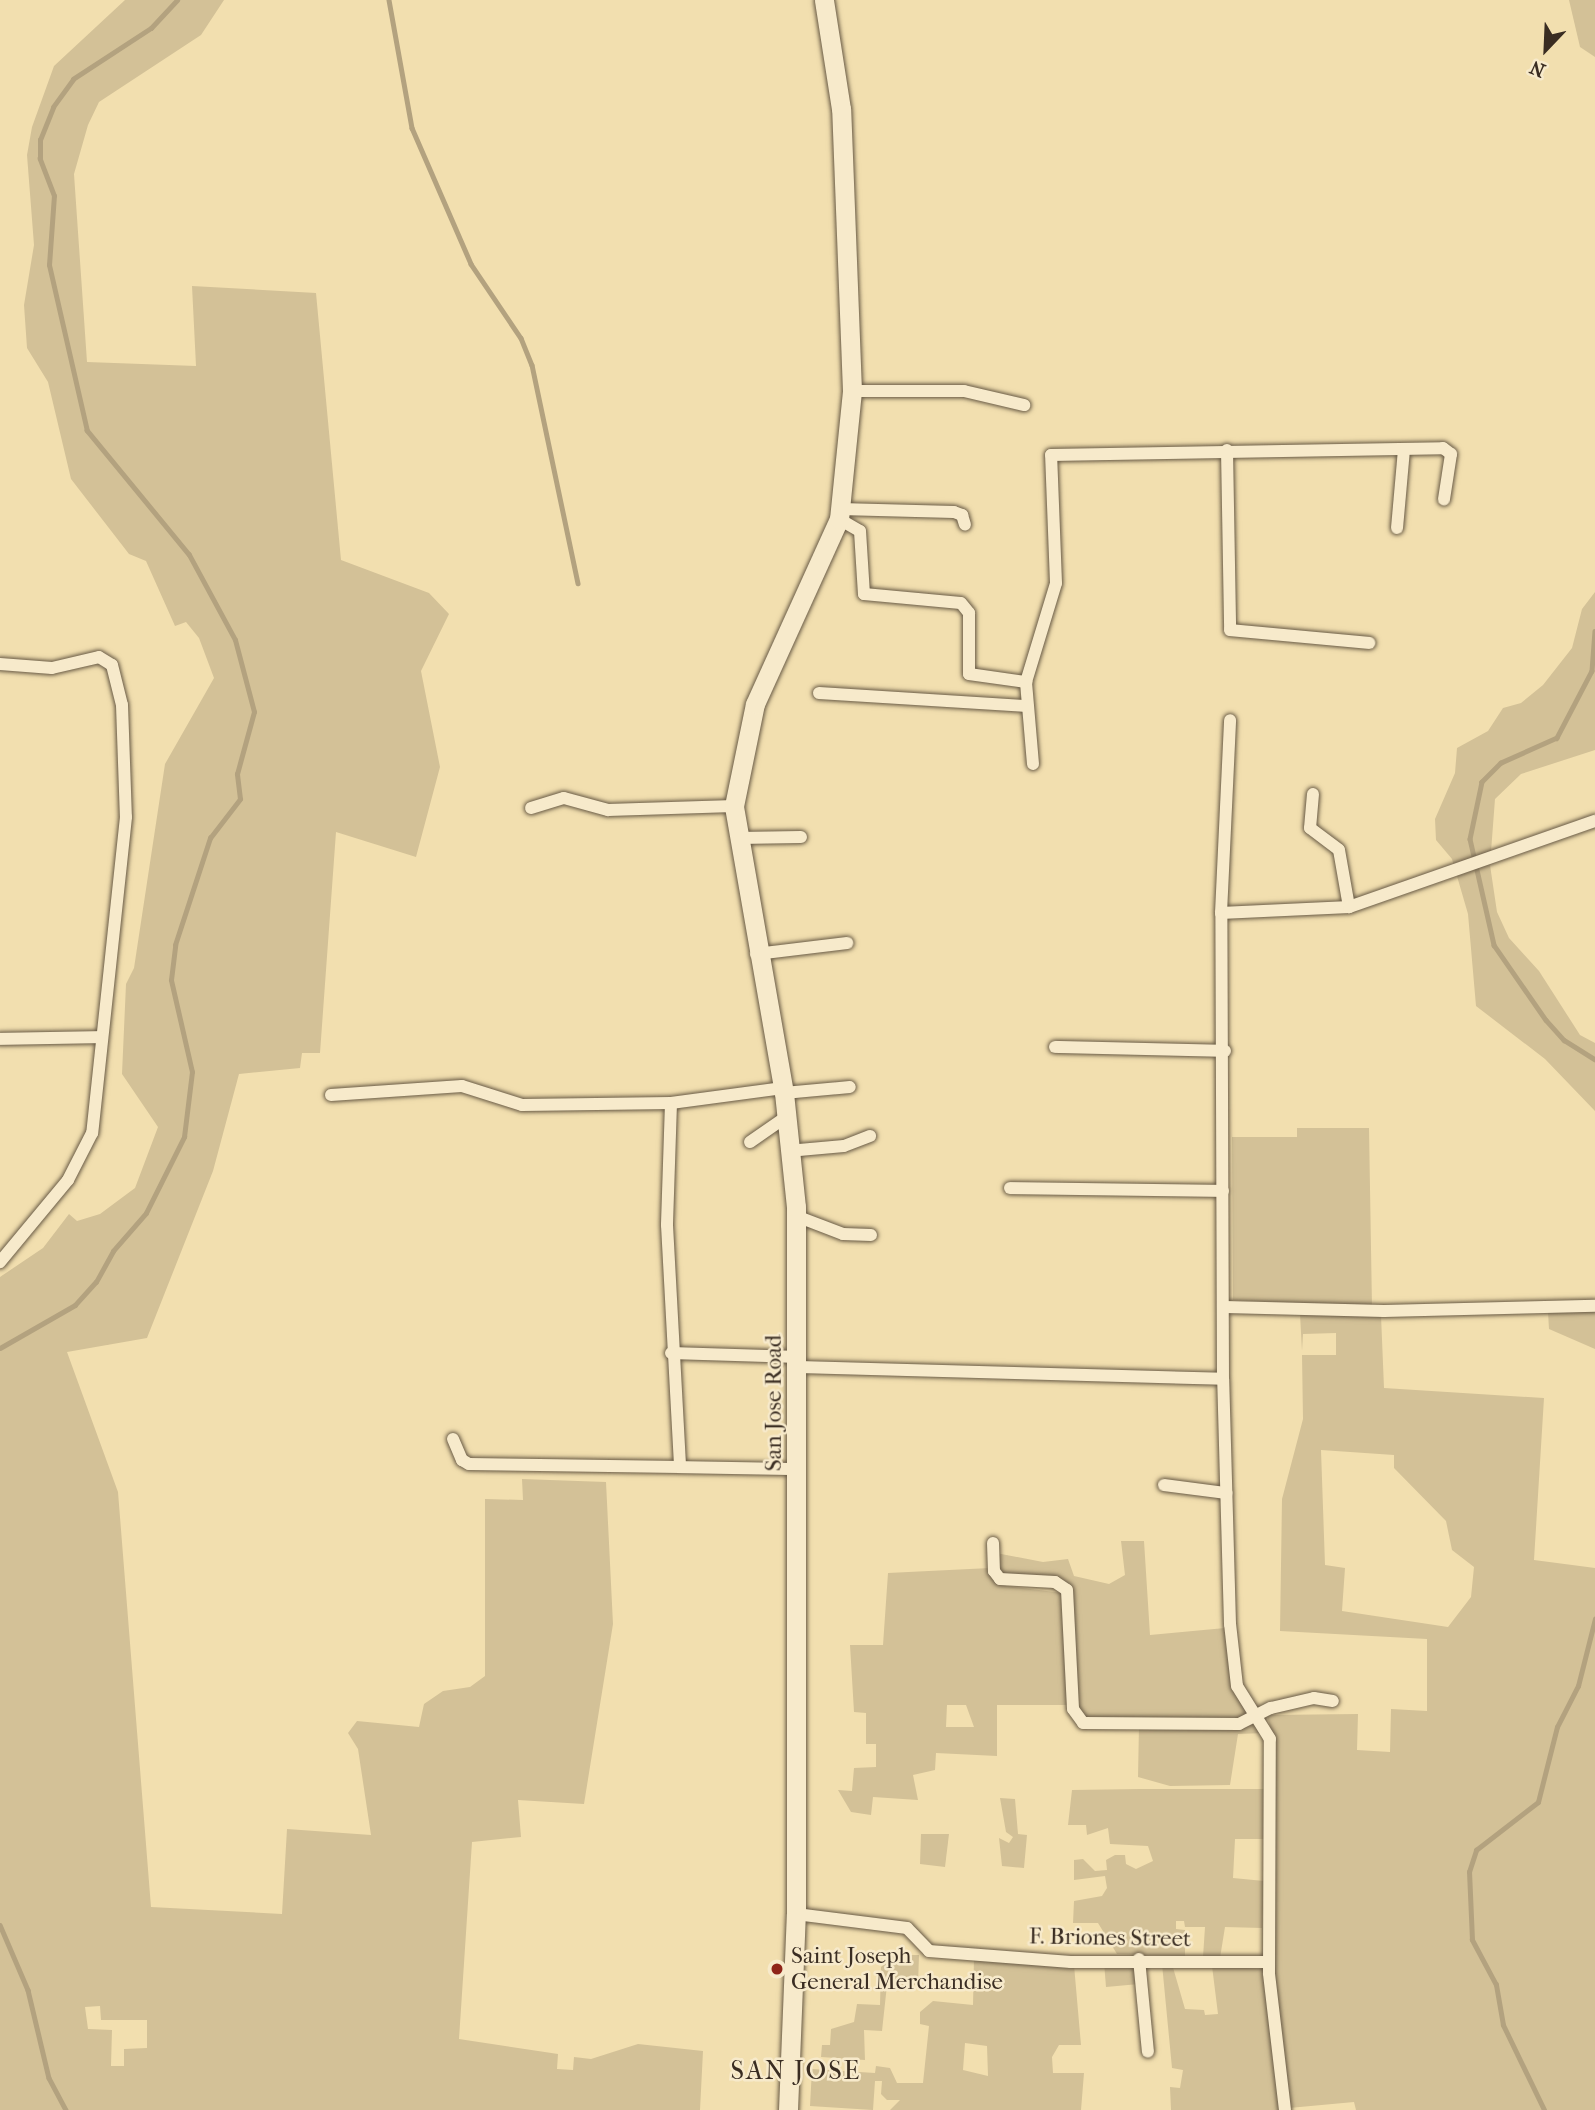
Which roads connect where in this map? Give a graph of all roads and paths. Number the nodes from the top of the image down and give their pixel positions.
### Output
1 (824, 0) edge
2 (852, 391) junction
3 (1024, 405) dead end
4 (1404, 449) junction
5 (1227, 450) junction
6 (1444, 499) dead end
7 (839, 514) junction
8 (965, 525) dead end
9 (1397, 528) dead end
10 (1369, 643) dead end
11 (0, 664) edge
12 (1026, 682) junction
13 (819, 693) dead end
14 (1028, 706) junction
15 (1230, 720) dead end
16 (1033, 764) dead end
17 (1313, 794) dead end
18 (734, 806) junction
19 (531, 808) dead end
20 (1595, 821) edge
21 (801, 837) dead end
22 (738, 838) junction
23 (1349, 907) junction
24 (1221, 913) junction
25 (847, 943) dead end
26 (756, 954) junction
27 (100, 1037) junction
28 (0, 1039) edge
29 (1055, 1047) dead end
30 (1225, 1051) junction
31 (850, 1087) dead end
32 (783, 1091) junction
33 (331, 1095) dead end
34 (671, 1103) junction
35 (786, 1117) junction
36 (870, 1136) dead end
37 (750, 1142) dead end
38 (788, 1151) junction
39 (1010, 1188) dead end
40 (1223, 1191) junction
41 (796, 1216) junction
42 (872, 1236) dead end
43 (0, 1262) edge
44 (1595, 1306) edge
45 (1225, 1307) junction
46 (671, 1353) junction
47 (799, 1362) junction
48 (1223, 1380) junction
49 (453, 1439) dead end
50 (680, 1467) junction
51 (798, 1469) junction
52 (1164, 1485) dead end
53 (1226, 1493) junction
54 (993, 1544) dead end
55 (1333, 1700) dead end
56 (1258, 1714) junction
57 (796, 1914) junction
58 (1139, 1959) junction
59 (1269, 1962) junction
60 (1148, 2052) dead end
61 (788, 2110) edge
62 (1286, 2110) edge

1 - 2 street, San Jose Road
2 - 3 street
2 - 7 street, San Jose Road
4 - 5 street
4 - 6 street
4 - 9 street
5 - 10 street
5 - 12 street
7 - 8 street
7 - 12 street
7 - 18 street, San Jose Road
11 - 27 street
12 - 14 street
13 - 14 street
14 - 16 street
15 - 24 street
17 - 23 street
18 - 19 street
18 - 22 street, San Jose Road
20 - 23 street
21 - 22 street
22 - 26 street, San Jose Road
23 - 24 street
24 - 30 street
25 - 26 street
26 - 32 street, San Jose Road
27 - 28 street
27 - 43 street
29 - 30 street
30 - 40 street
31 - 32 street
32 - 34 street
32 - 35 street, San Jose Road
33 - 34 street
34 - 46 street
35 - 37 street
35 - 38 street, San Jose Road
36 - 38 street
38 - 41 street, San Jose Road
39 - 40 street
40 - 45 street
41 - 42 street
41 - 47 street, San Jose Road
44 - 45 street
45 - 48 street
46 - 47 street
46 - 50 street
47 - 48 street
47 - 51 street, San Jose Road
48 - 53 street
49 - 50 street
50 - 51 street
51 - 57 street, San Jose Road
52 - 53 street
53 - 56 street
54 - 56 street
55 - 56 street
56 - 59 street
57 - 58 street, F. Briones Street
57 - 61 street, San Jose Road
58 - 59 street, F. Briones Street
58 - 60 street
59 - 62 street

